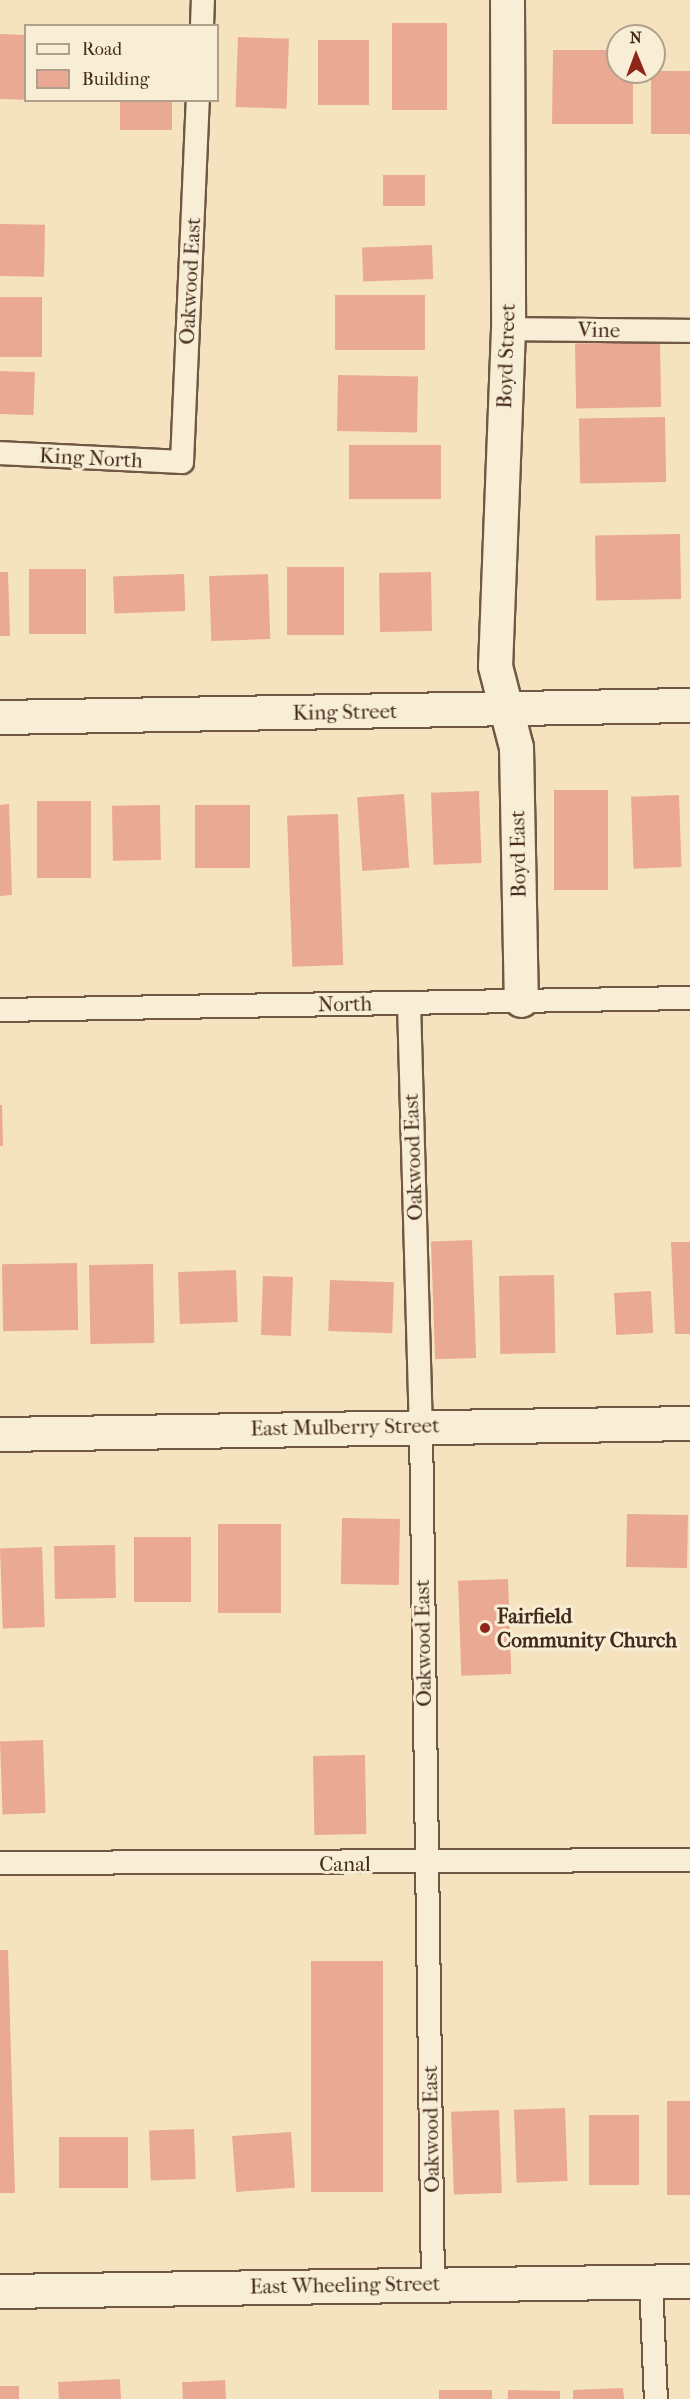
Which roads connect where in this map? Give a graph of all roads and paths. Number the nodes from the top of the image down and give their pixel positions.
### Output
1 (203, 0) edge
2 (507, 0) edge
3 (202, 24) edge
4 (198, 102) edge
5 (508, 329) junction
6 (690, 331) edge
7 (0, 453) edge
8 (182, 462) joint
9 (690, 705) edge
10 (509, 709) junction
11 (0, 717) edge
12 (690, 998) edge
13 (521, 1000) junction
14 (409, 1003) junction
15 (0, 1010) edge
16 (690, 1423) edge
17 (421, 1426) junction
18 (0, 1434) edge
19 (690, 1860) edge
20 (0, 1863) edge
21 (425, 1865) junction
22 (690, 2281) edge
23 (651, 2282) junction
24 (433, 2284) junction
25 (0, 2291) edge
26 (656, 2399) edge

1 - 3 lane
2 - 5 street, Boyd Street
4 - 8 lane, Oakwood East
5 - 6 lane, Vine
5 - 10 street, Boyd Street
7 - 8 lane, King North
9 - 10 street, King Street
10 - 11 street, King Street
10 - 13 street, Boyd East
12 - 13 lane, North
13 - 14 lane, North
14 - 15 lane, North
14 - 17 lane, Oakwood East
16 - 17 street, East Mulberry Street
17 - 18 street, East Mulberry Street
17 - 21 lane, Oakwood East
19 - 21 lane, Canal
20 - 21 lane, Canal
21 - 24 lane, Oakwood East
22 - 23 street, East Wheeling Street
23 - 24 street, East Wheeling Street
23 - 26 lane
24 - 25 street, East Wheeling Street

